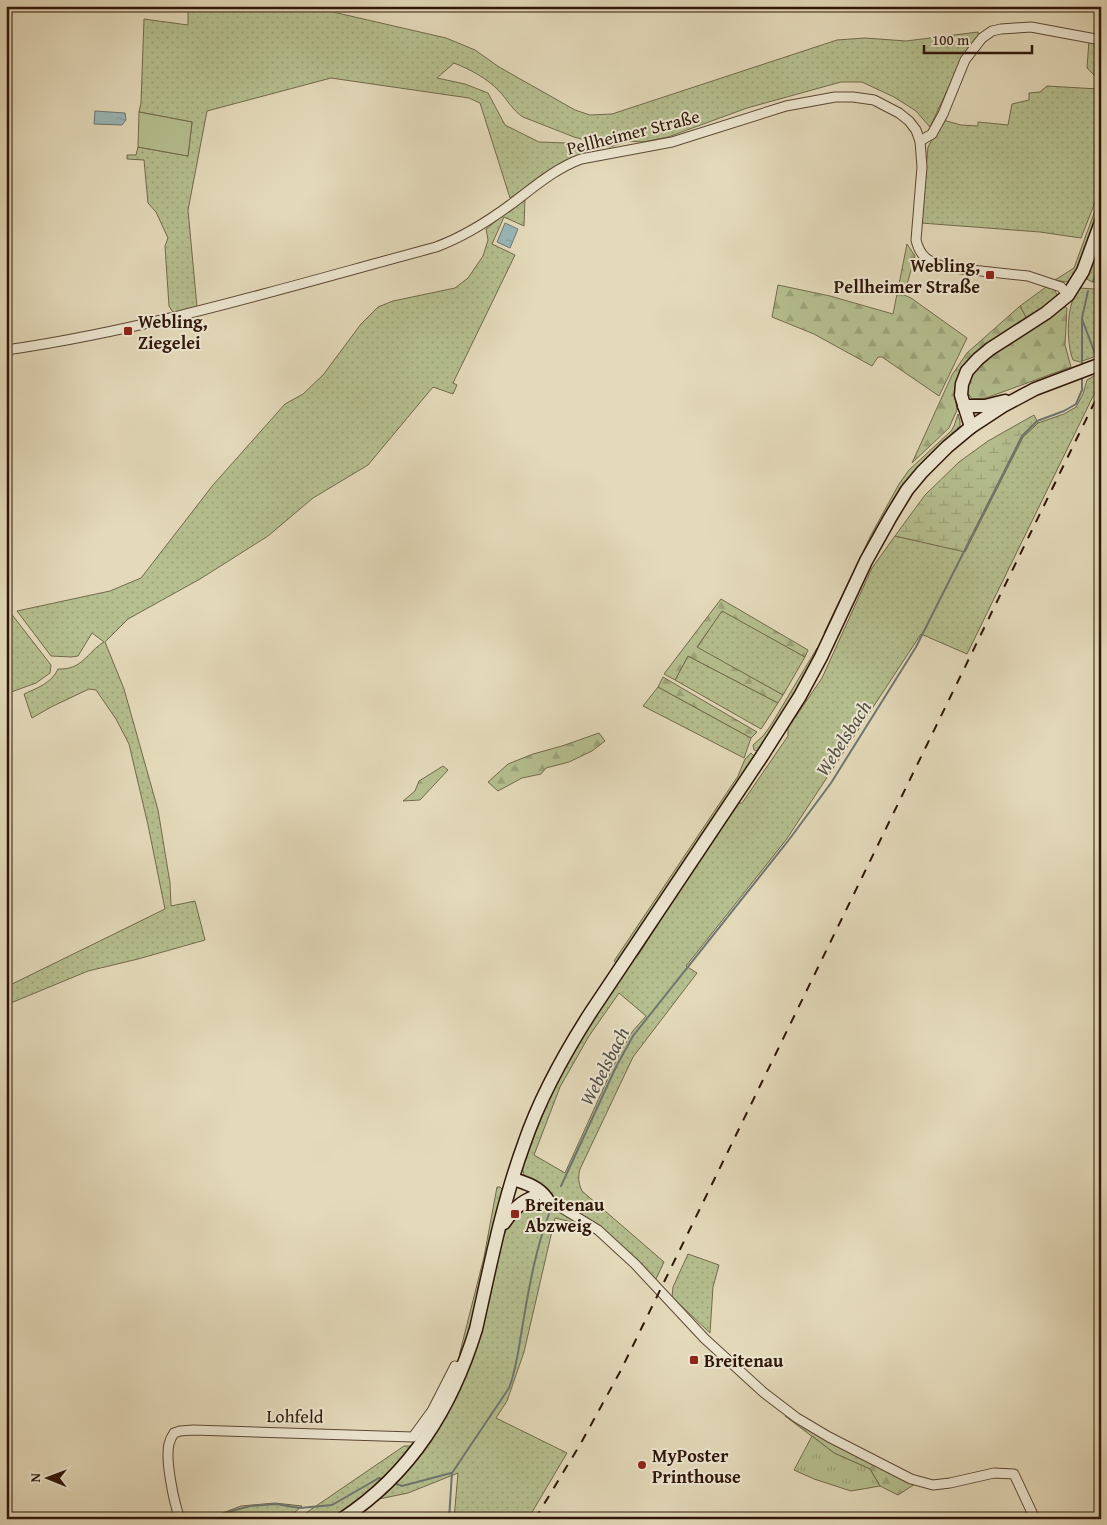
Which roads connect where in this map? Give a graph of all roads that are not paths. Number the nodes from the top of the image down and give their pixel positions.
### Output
1 (1101, 40) edge
2 (920, 141) junction
3 (1101, 222) edge
4 (1068, 295) junction
5 (6, 350) edge
6 (1101, 364) edge
7 (1014, 399) junction
8 (964, 406) junction
9 (971, 427) junction
10 (511, 1183) junction
11 (534, 1197) junction
12 (547, 1199) junction
13 (499, 1231) junction
14 (462, 1369) junction
15 (180, 1519) edge
16 (342, 1519) edge
17 (1035, 1519) edge

1 - 2 street
2 - 4 street, Pellheimer Straße
2 - 5 street, Pellheimer Straße
3 - 4 main road
4 - 8 main road
6 - 7 main road
7 - 8 main road
7 - 9 main road
8 - 9 main road
9 - 10 main road
10 - 11 main road
10 - 12 main road
10 - 13 main road
11 - 12 main road
11 - 13 main road
12 - 17 street
13 - 14 main road
14 - 15 street, Lohfeld
14 - 16 main road

